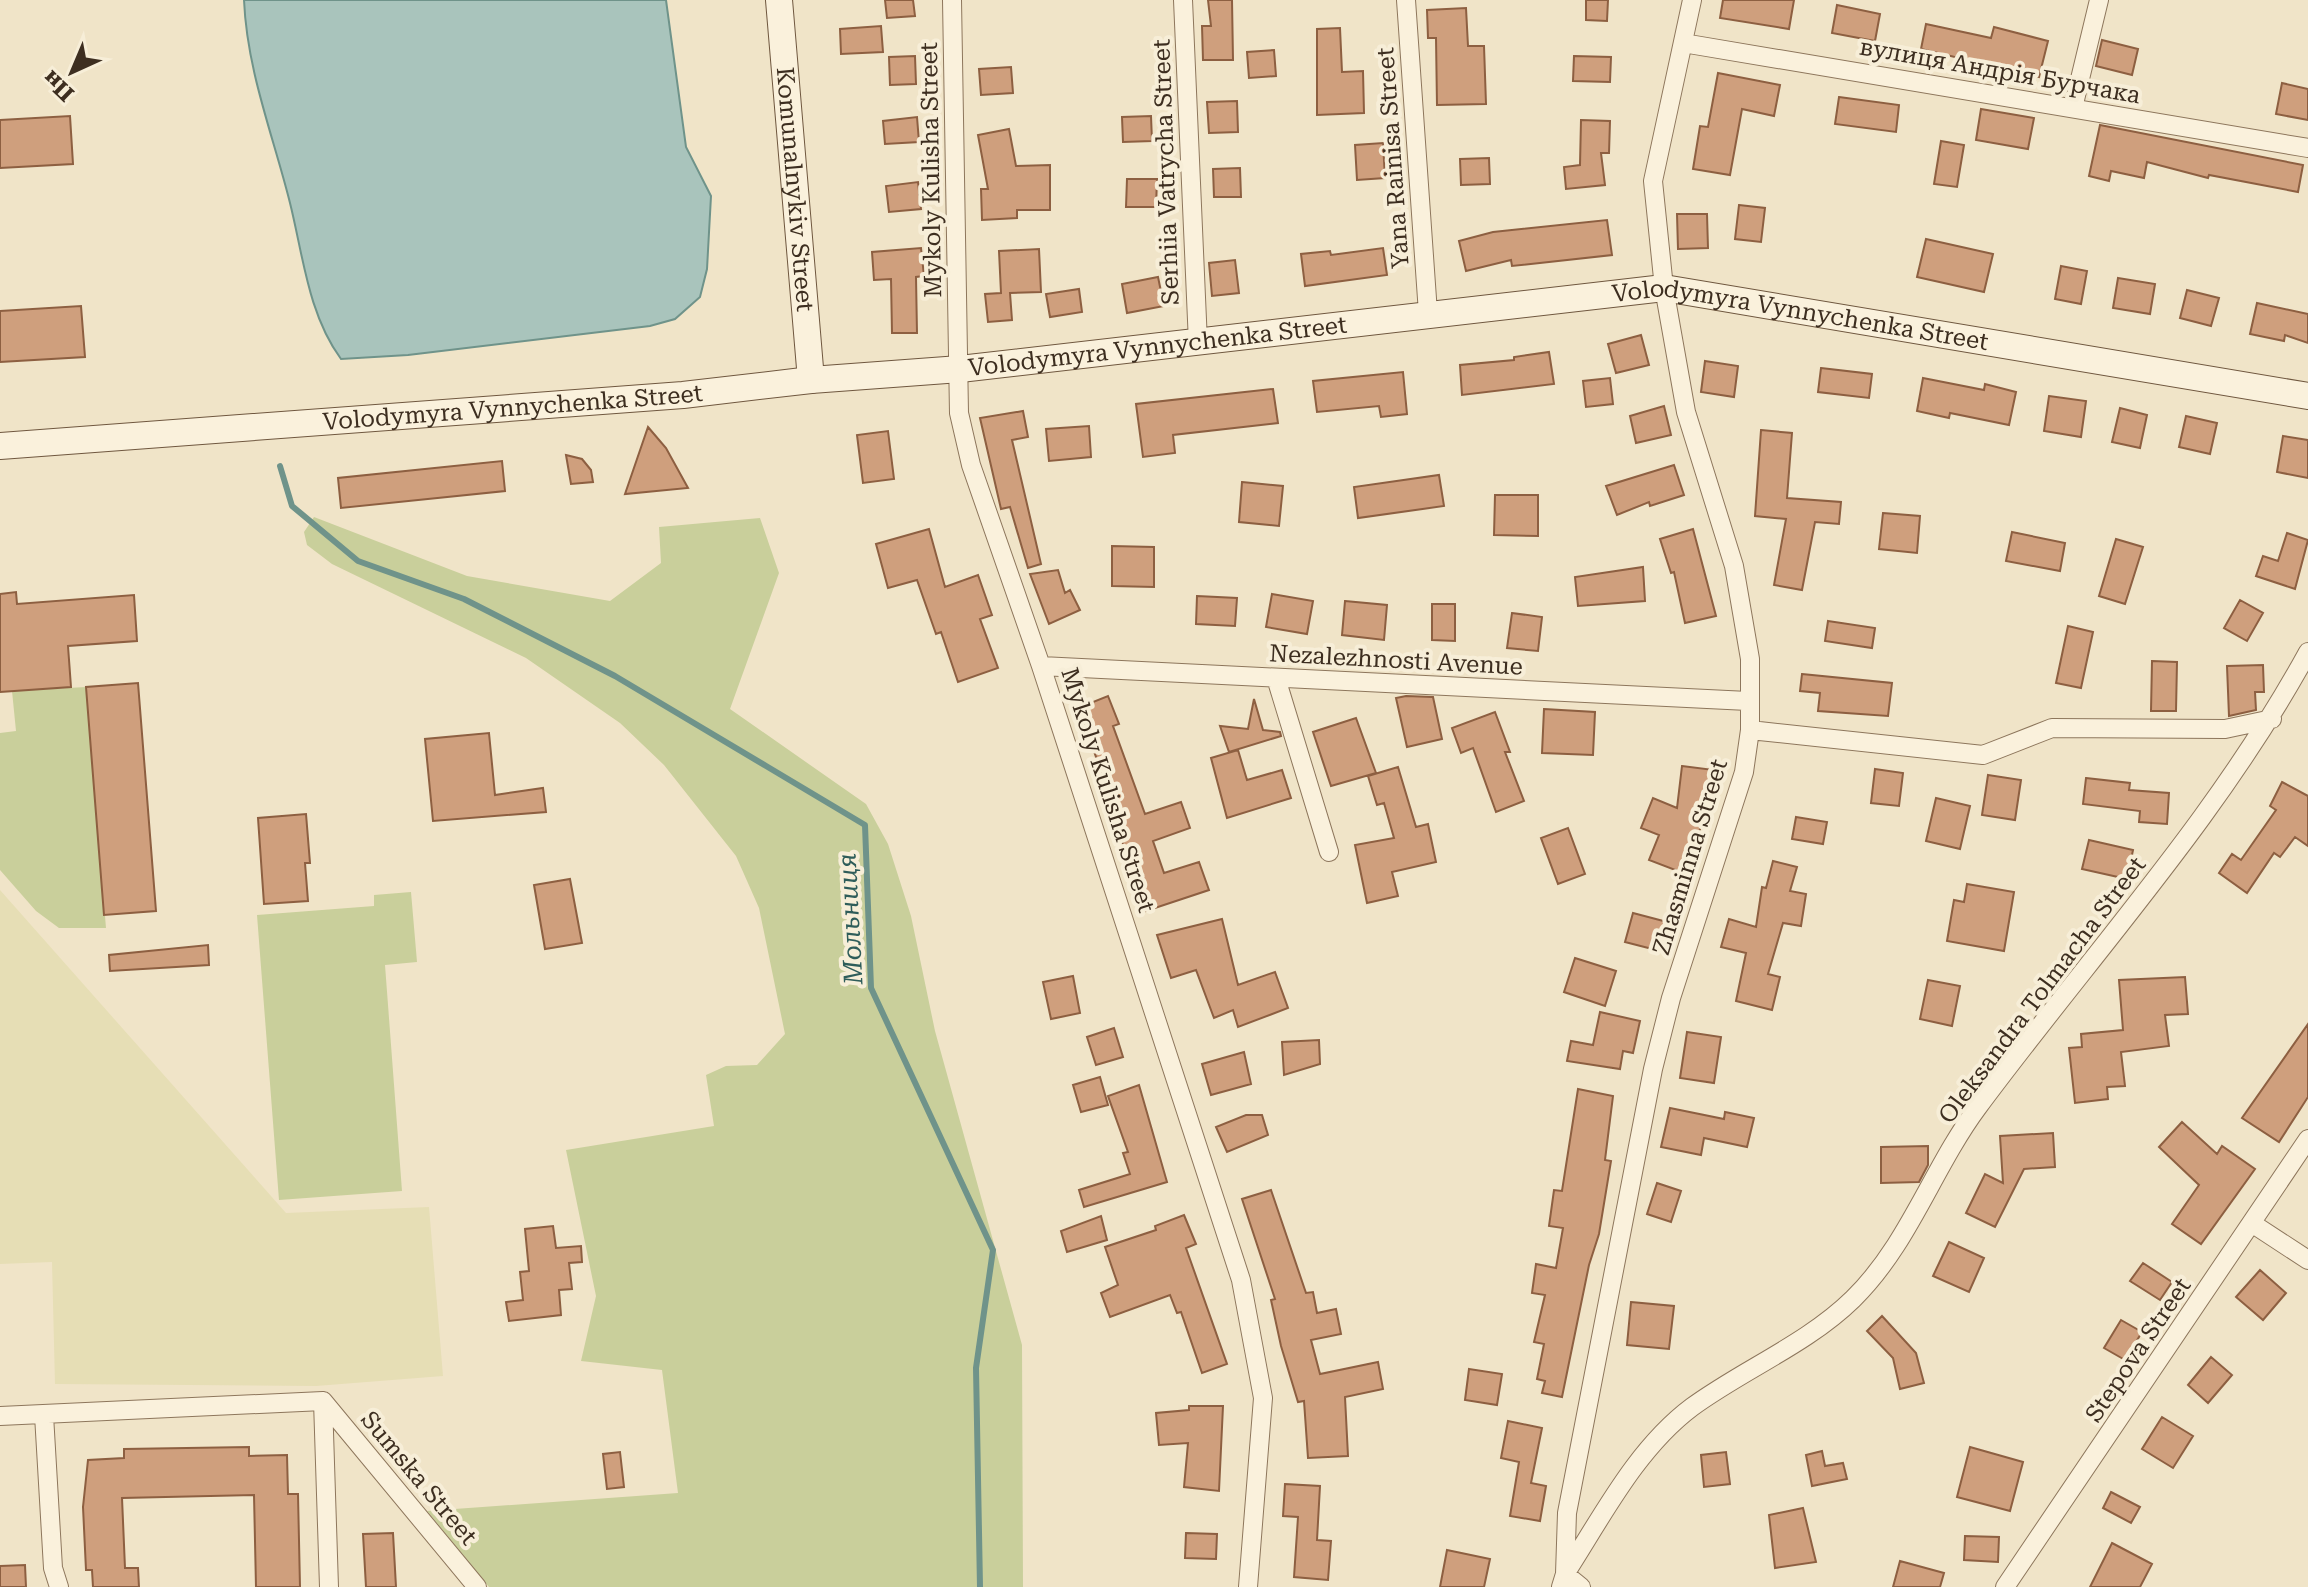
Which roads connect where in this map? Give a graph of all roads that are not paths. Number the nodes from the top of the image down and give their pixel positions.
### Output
1 (779, 0) edge
2 (952, 0) edge
3 (1183, 0) edge
4 (1406, 0) edge
5 (1692, 0) edge
6 (2099, 0) edge
7 (1683, 43) junction
8 (2073, 108) junction
9 (2308, 148) edge
10 (1664, 288) junction
11 (1428, 313) junction
12 (1198, 343) junction
13 (960, 369) junction
14 (811, 380) junction
15 (2308, 396) edge
16 (0, 446) edge
17 (2308, 652) edge
18 (1041, 666) junction
19 (1276, 678) junction
20 (1748, 701) junction
21 (2272, 719) junction
22 (1750, 730) junction
23 (1329, 852) dead end
24 (2308, 1139) edge
25 (2253, 1224) junction
26 (2308, 1260) edge
27 (323, 1401) junction
28 (44, 1415) junction
29 (0, 1416) edge
30 (1563, 1581) edge
31 (59, 1587) edge
32 (329, 1587) edge
33 (477, 1587) edge
34 (1248, 1587) edge
35 (1581, 1587) edge
36 (2005, 1587) edge

1 - 14 main road, Komunalnykiv Street
2 - 13 street, Mykoly Kulisha Street
3 - 12 street, Serhiia Vatrycha Street
4 - 11 street, Yana Rainisa Street
5 - 7 street, Zhasminna Street
6 - 8 street
7 - 8 street, вулиця Андрія Бурчака
7 - 10 street, Zhasminna Street
8 - 9 street, вулиця Андрія Бурчака
10 - 11 main road, Volodymyra Vynnychenka Street
10 - 15 main road, Volodymyra Vynnychenka Street
10 - 20 street, Zhasminna Street
11 - 12 main road, Volodymyra Vynnychenka Street
12 - 13 main road, Volodymyra Vynnychenka Street
13 - 14 main road, Volodymyra Vynnychenka Street
13 - 18 street, Mykoly Kulisha Street
14 - 16 main road, Volodymyra Vynnychenka Street
17 - 21 street, Oleksandra Tolmacha Street
18 - 19 street, Nezalezhnosti Avenue
18 - 34 street, Mykoly Kulisha Street
19 - 20 street, Nezalezhnosti Avenue
19 - 23 street
20 - 22 street, Zhasminna Street
21 - 22 street
21 - 30 street, Oleksandra Tolmacha Street
22 - 30 street, Zhasminna Street
24 - 25 street, Stepova Street
25 - 26 street
25 - 36 street, Stepova Street
27 - 28 street
27 - 32 street
27 - 33 street, Sumska Street
28 - 29 street
28 - 31 street
30 - 35 street

